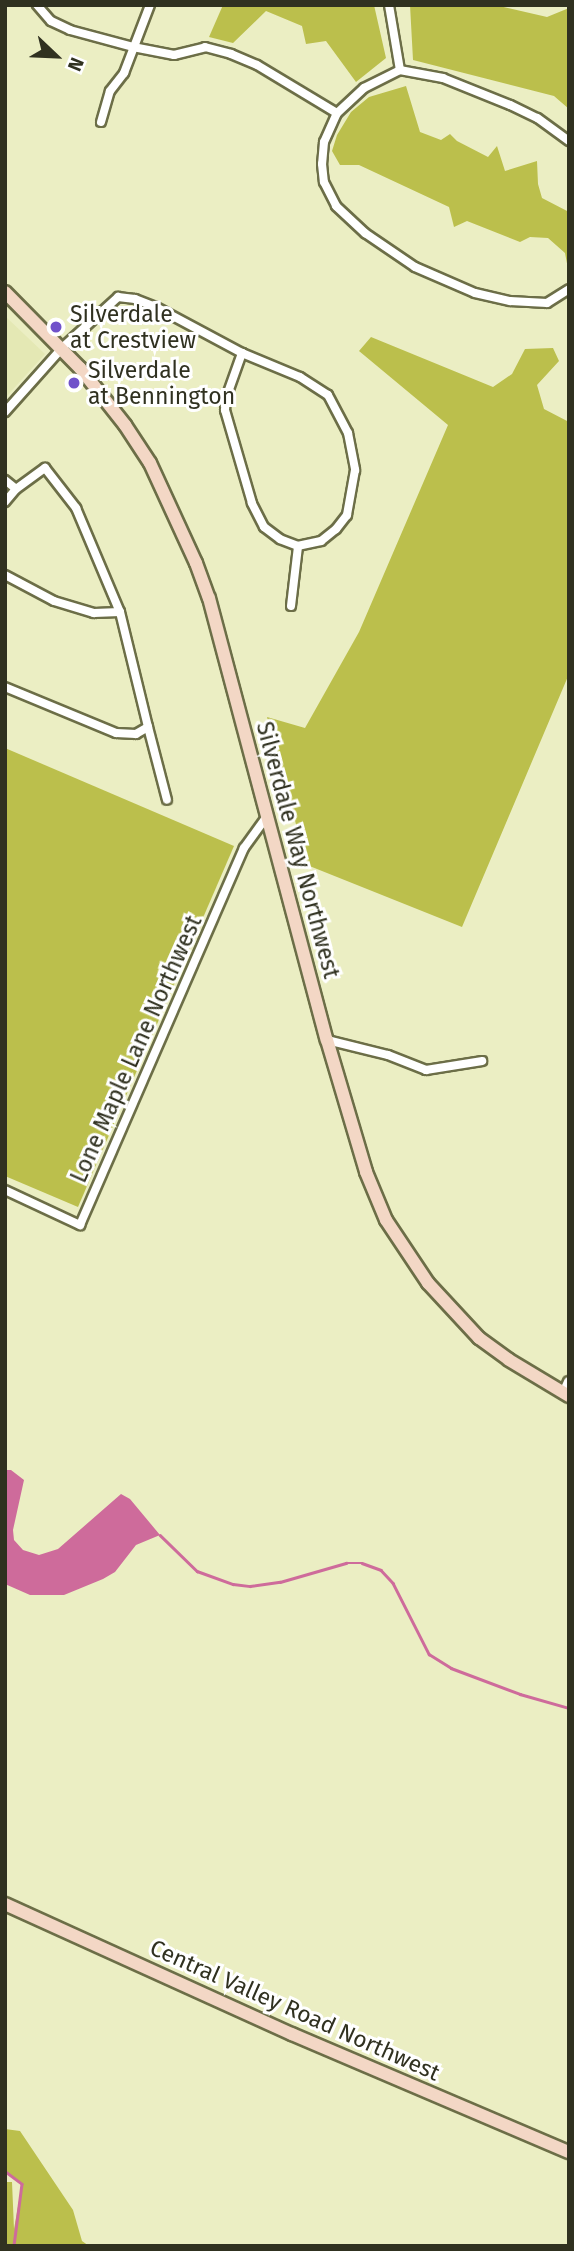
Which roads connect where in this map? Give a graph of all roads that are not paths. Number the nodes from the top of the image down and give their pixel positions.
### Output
1 (37, 5) edge
2 (150, 5) edge
3 (389, 5) edge
4 (133, 47) junction
5 (400, 70) junction
6 (337, 113) junction
7 (102, 122) dead end
8 (569, 141) edge
9 (5, 292) edge
10 (568, 292) edge
11 (62, 348) junction
12 (242, 353) junction
13 (5, 412) edge
14 (5, 480) edge
15 (16, 489) junction
16 (5, 502) edge
17 (298, 546) junction
18 (5, 575) edge
19 (291, 606) dead end
20 (120, 612) junction
21 (5, 687) edge
22 (148, 727) junction
23 (167, 800) dead end
24 (267, 816) junction
25 (327, 1040) junction
26 (482, 1061) dead end
27 (5, 1190) edge
28 (567, 1390) edge
29 (5, 1904) edge
30 (569, 2152) edge

1 - 4 street
2 - 4 street
3 - 5 street
4 - 6 street
4 - 7 street
5 - 6 street
5 - 8 street
6 - 10 street
9 - 11 main road, Silverdale Way Northwest
11 - 12 street
11 - 13 street
11 - 24 main road, Silverdale Way Northwest
12 - 17 street
12 - 17 street
14 - 15 street
15 - 16 street
15 - 20 street
17 - 19 street
18 - 20 street
20 - 22 street
21 - 22 street
22 - 23 street
24 - 25 main road, Silverdale Way Northwest
24 - 27 street, Lone Maple Lane Northwest
25 - 26 street
25 - 28 main road, Silverdale Way Northwest
29 - 30 main road, Central Valley Road Northwest

